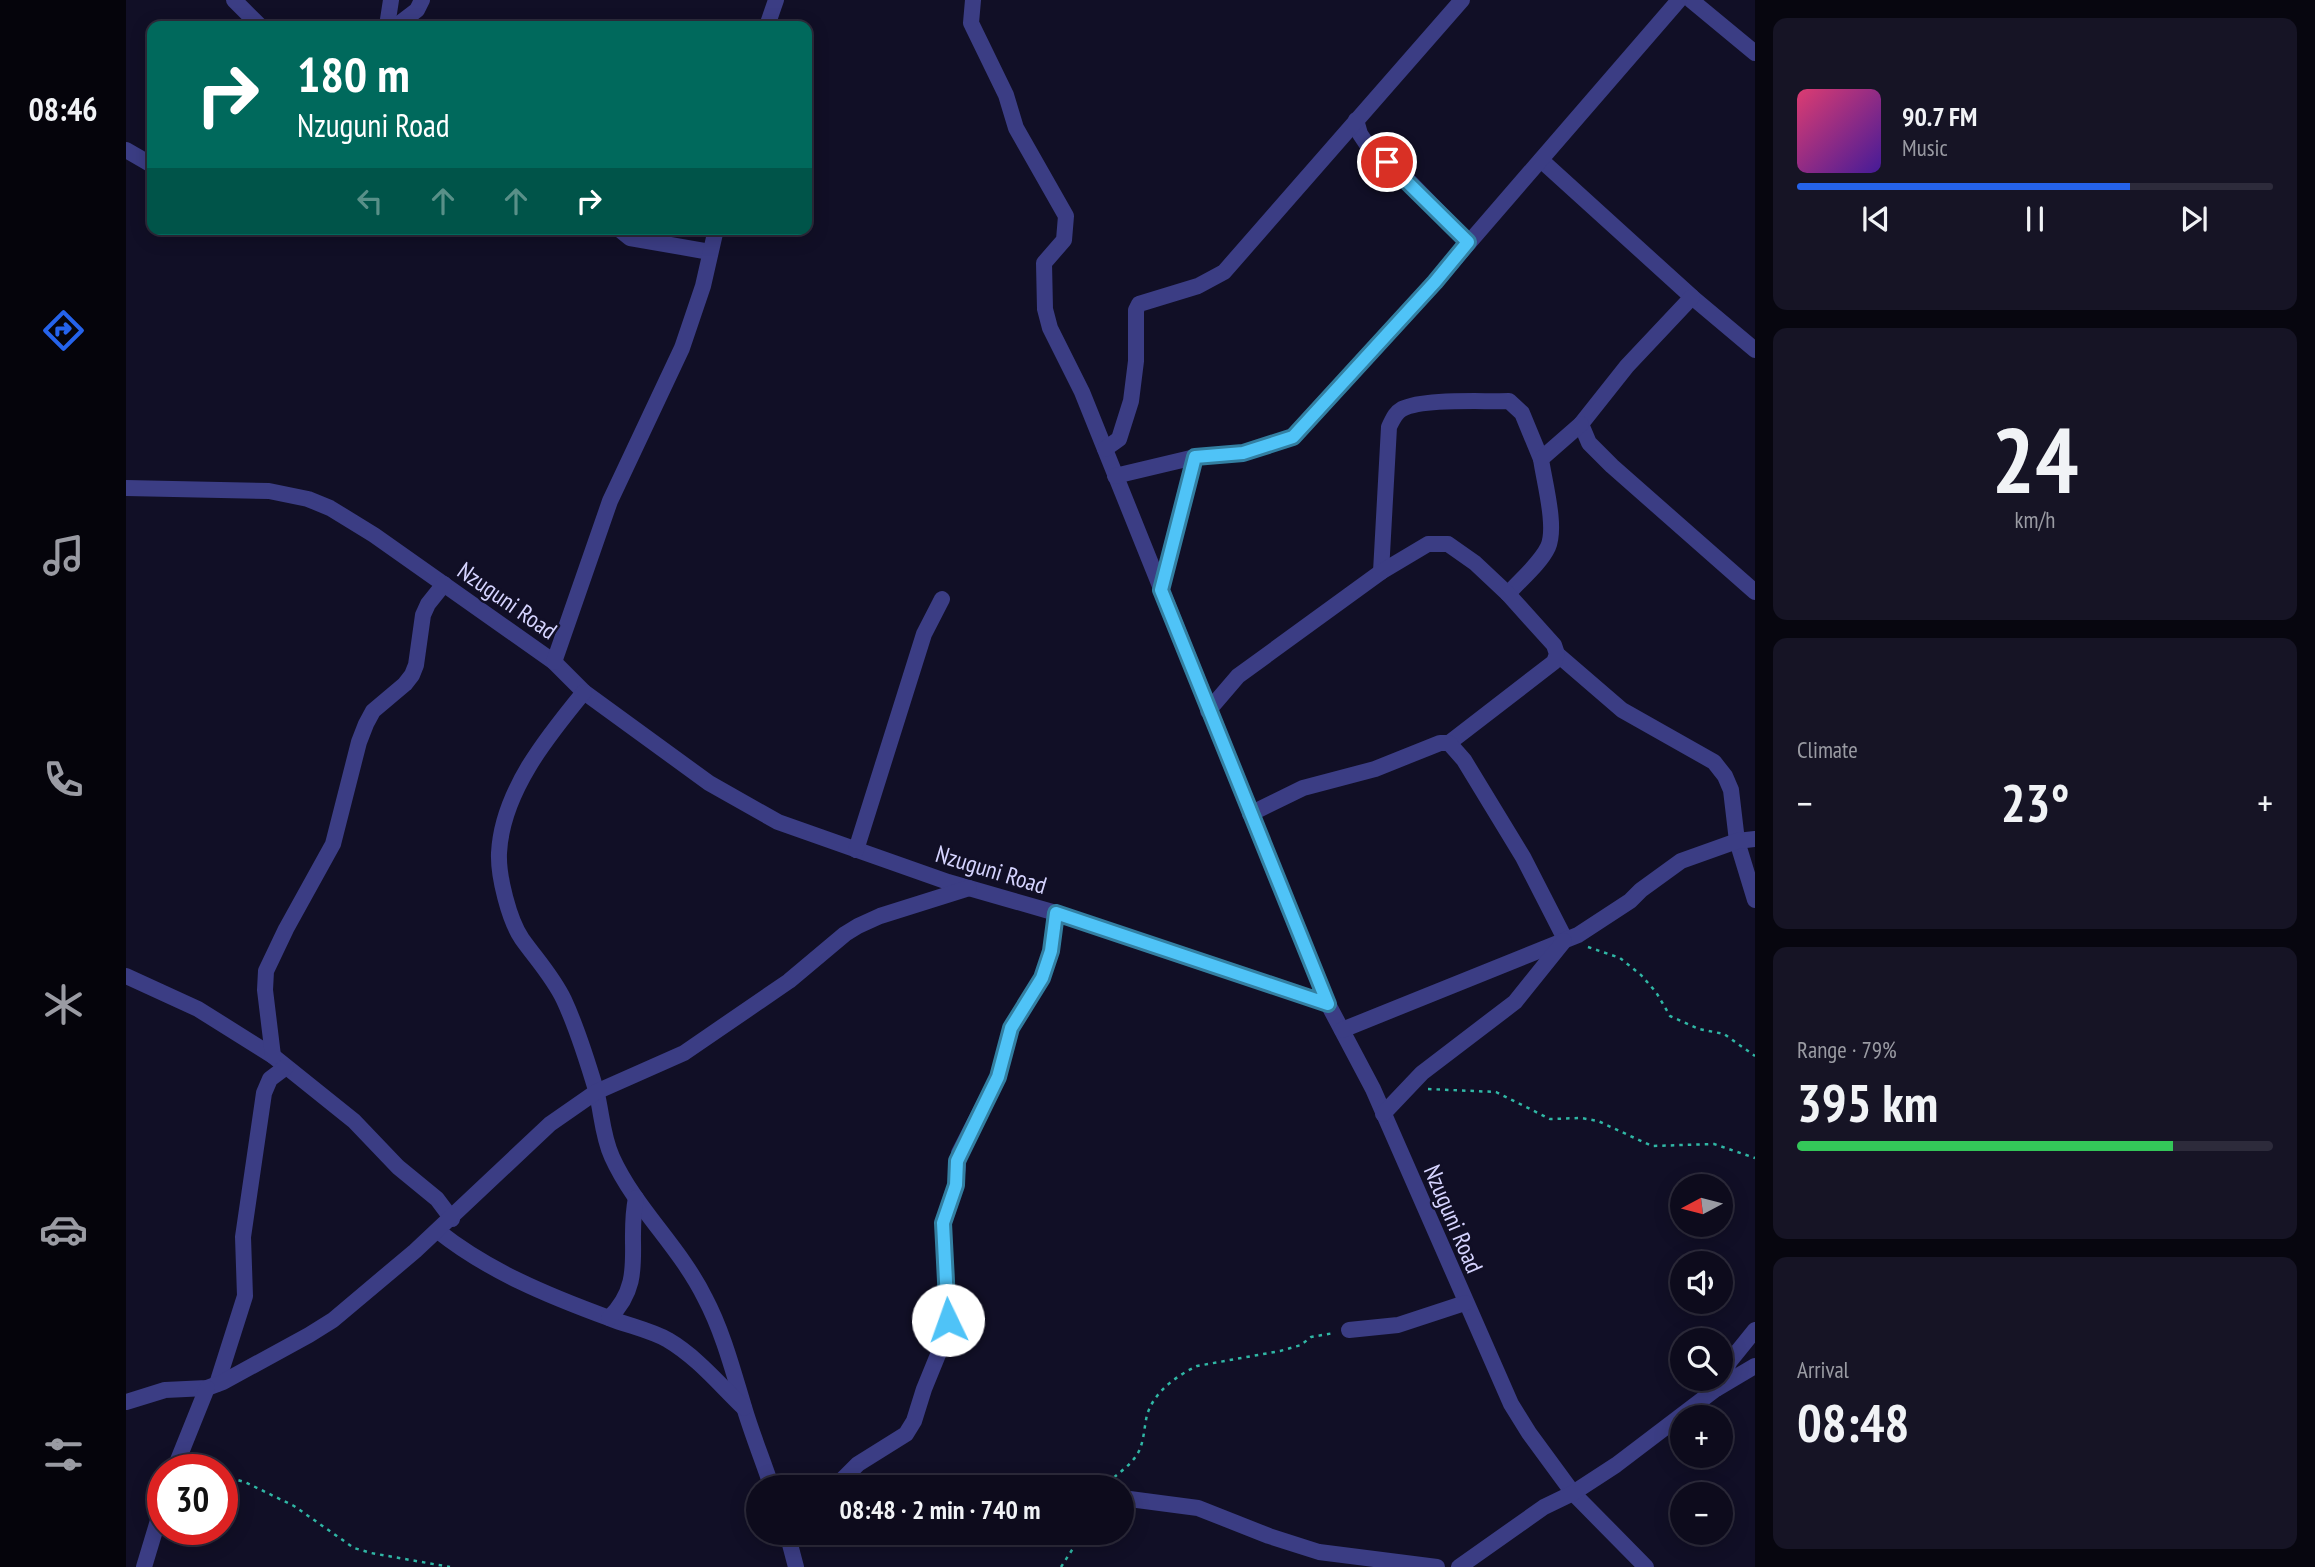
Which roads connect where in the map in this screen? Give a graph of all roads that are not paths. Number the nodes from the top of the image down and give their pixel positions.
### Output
1 (234, 0) edge
2 (391, 0) edge
3 (422, 0) edge
4 (776, 0) edge
5 (973, 0) edge
6 (1462, 0) edge
7 (1679, 0) edge
8 (1691, 0) edge
9 (255, 21) edge
10 (388, 21) edge
11 (403, 21) edge
12 (769, 21) edge
13 (1755, 53) edge
14 (1356, 120) junction
15 (126, 150) edge
16 (1541, 160) junction
17 (147, 162) edge
18 (627, 235) edge
19 (714, 235) edge
20 (1468, 242) junction
21 (710, 252) junction
22 (1692, 298) junction
23 (1755, 350) edge
24 (1581, 424) junction
25 (1105, 449) junction
26 (1195, 457) junction
27 (1541, 458) junction
28 (1115, 476) junction
29 (126, 488) edge
30 (1381, 572) junction
31 (444, 584) junction
32 (1161, 590) junction
33 (1755, 592) edge
34 (1508, 594) junction
35 (942, 599) dead end
36 (1556, 654) junction
37 (554, 663) junction
38 (584, 692) junction
39 (1209, 712) junction
40 (1449, 743) junction
41 (1250, 814) junction
42 (1755, 839) edge
43 (1737, 841) junction
44 (856, 850) junction
45 (969, 888) junction
46 (1755, 900) edge
47 (1056, 913) junction
48 (1565, 939) junction
49 (126, 976) edge
50 (1328, 1004) junction
51 (1342, 1030) junction
52 (280, 1061) junction
53 (596, 1092) junction
54 (1383, 1114) junction
55 (636, 1198) junction
56 (452, 1219) junction
57 (438, 1231) junction
58 (1465, 1303) junction
59 (609, 1318) junction
60 (1349, 1330) road end
61 (1755, 1331) edge
62 (1733, 1357) edge
63 (1755, 1366) edge
64 (1733, 1379) edge
65 (212, 1386) junction
66 (1713, 1391) edge
67 (126, 1402) edge
68 (745, 1409) junction
69 (181, 1454) edge
70 (772, 1475) edge
71 (848, 1475) edge
72 (1573, 1493) junction
73 (1134, 1500) edge
74 (151, 1545) edge
75 (790, 1545) edge
76 (144, 1567) edge
77 (796, 1567) edge
78 (1437, 1567) edge
79 (1459, 1567) edge
80 (1646, 1567) edge

1 - 9 street
2 - 10 street
3 - 11 street
4 - 12 street
5 - 25 street
6 - 14 street
7 - 16 street
8 - 13 street
14 - 20 street
14 - 25 street
15 - 17 street
16 - 20 street
16 - 22 street
18 - 21 street
19 - 21 street
20 - 26 street
21 - 37 street
22 - 23 street
22 - 24 street
24 - 27 street
24 - 33 street
25 - 28 street
26 - 28 street
26 - 32 street
27 - 30 street
27 - 34 street
28 - 32 street
29 - 31 street, Nzuguni Road
30 - 34 street
30 - 39 street
31 - 37 street, Nzuguni Road
31 - 52 street
32 - 39 street
34 - 36 street
35 - 44 street
36 - 40 street
36 - 43 street
37 - 38 street, Nzuguni Road
38 - 44 street, Nzuguni Road
38 - 53 street
39 - 41 street
40 - 41 street
40 - 48 street
41 - 50 street
42 - 43 street
43 - 46 street
43 - 48 street
44 - 45 street, Nzuguni Road
45 - 47 street, Nzuguni Road
45 - 53 street
47 - 50 street, Nzuguni Road
47 - 71 street
48 - 51 street
48 - 54 street
49 - 52 street
50 - 51 street, Nzuguni Road
51 - 54 street, Nzuguni Road
52 - 56 street
52 - 65 street
53 - 55 street
53 - 56 street
54 - 58 street, Nzuguni Road
55 - 59 street
55 - 68 street
56 - 57 street
57 - 59 street
57 - 65 street
58 - 60 street
58 - 72 street, Nzuguni Road
59 - 68 street
61 - 62 street
63 - 64 street
65 - 67 street
65 - 69 street
66 - 72 street
68 - 70 street
72 - 79 street
72 - 80 street, Nzuguni Road
73 - 78 street
74 - 76 street
75 - 77 street

